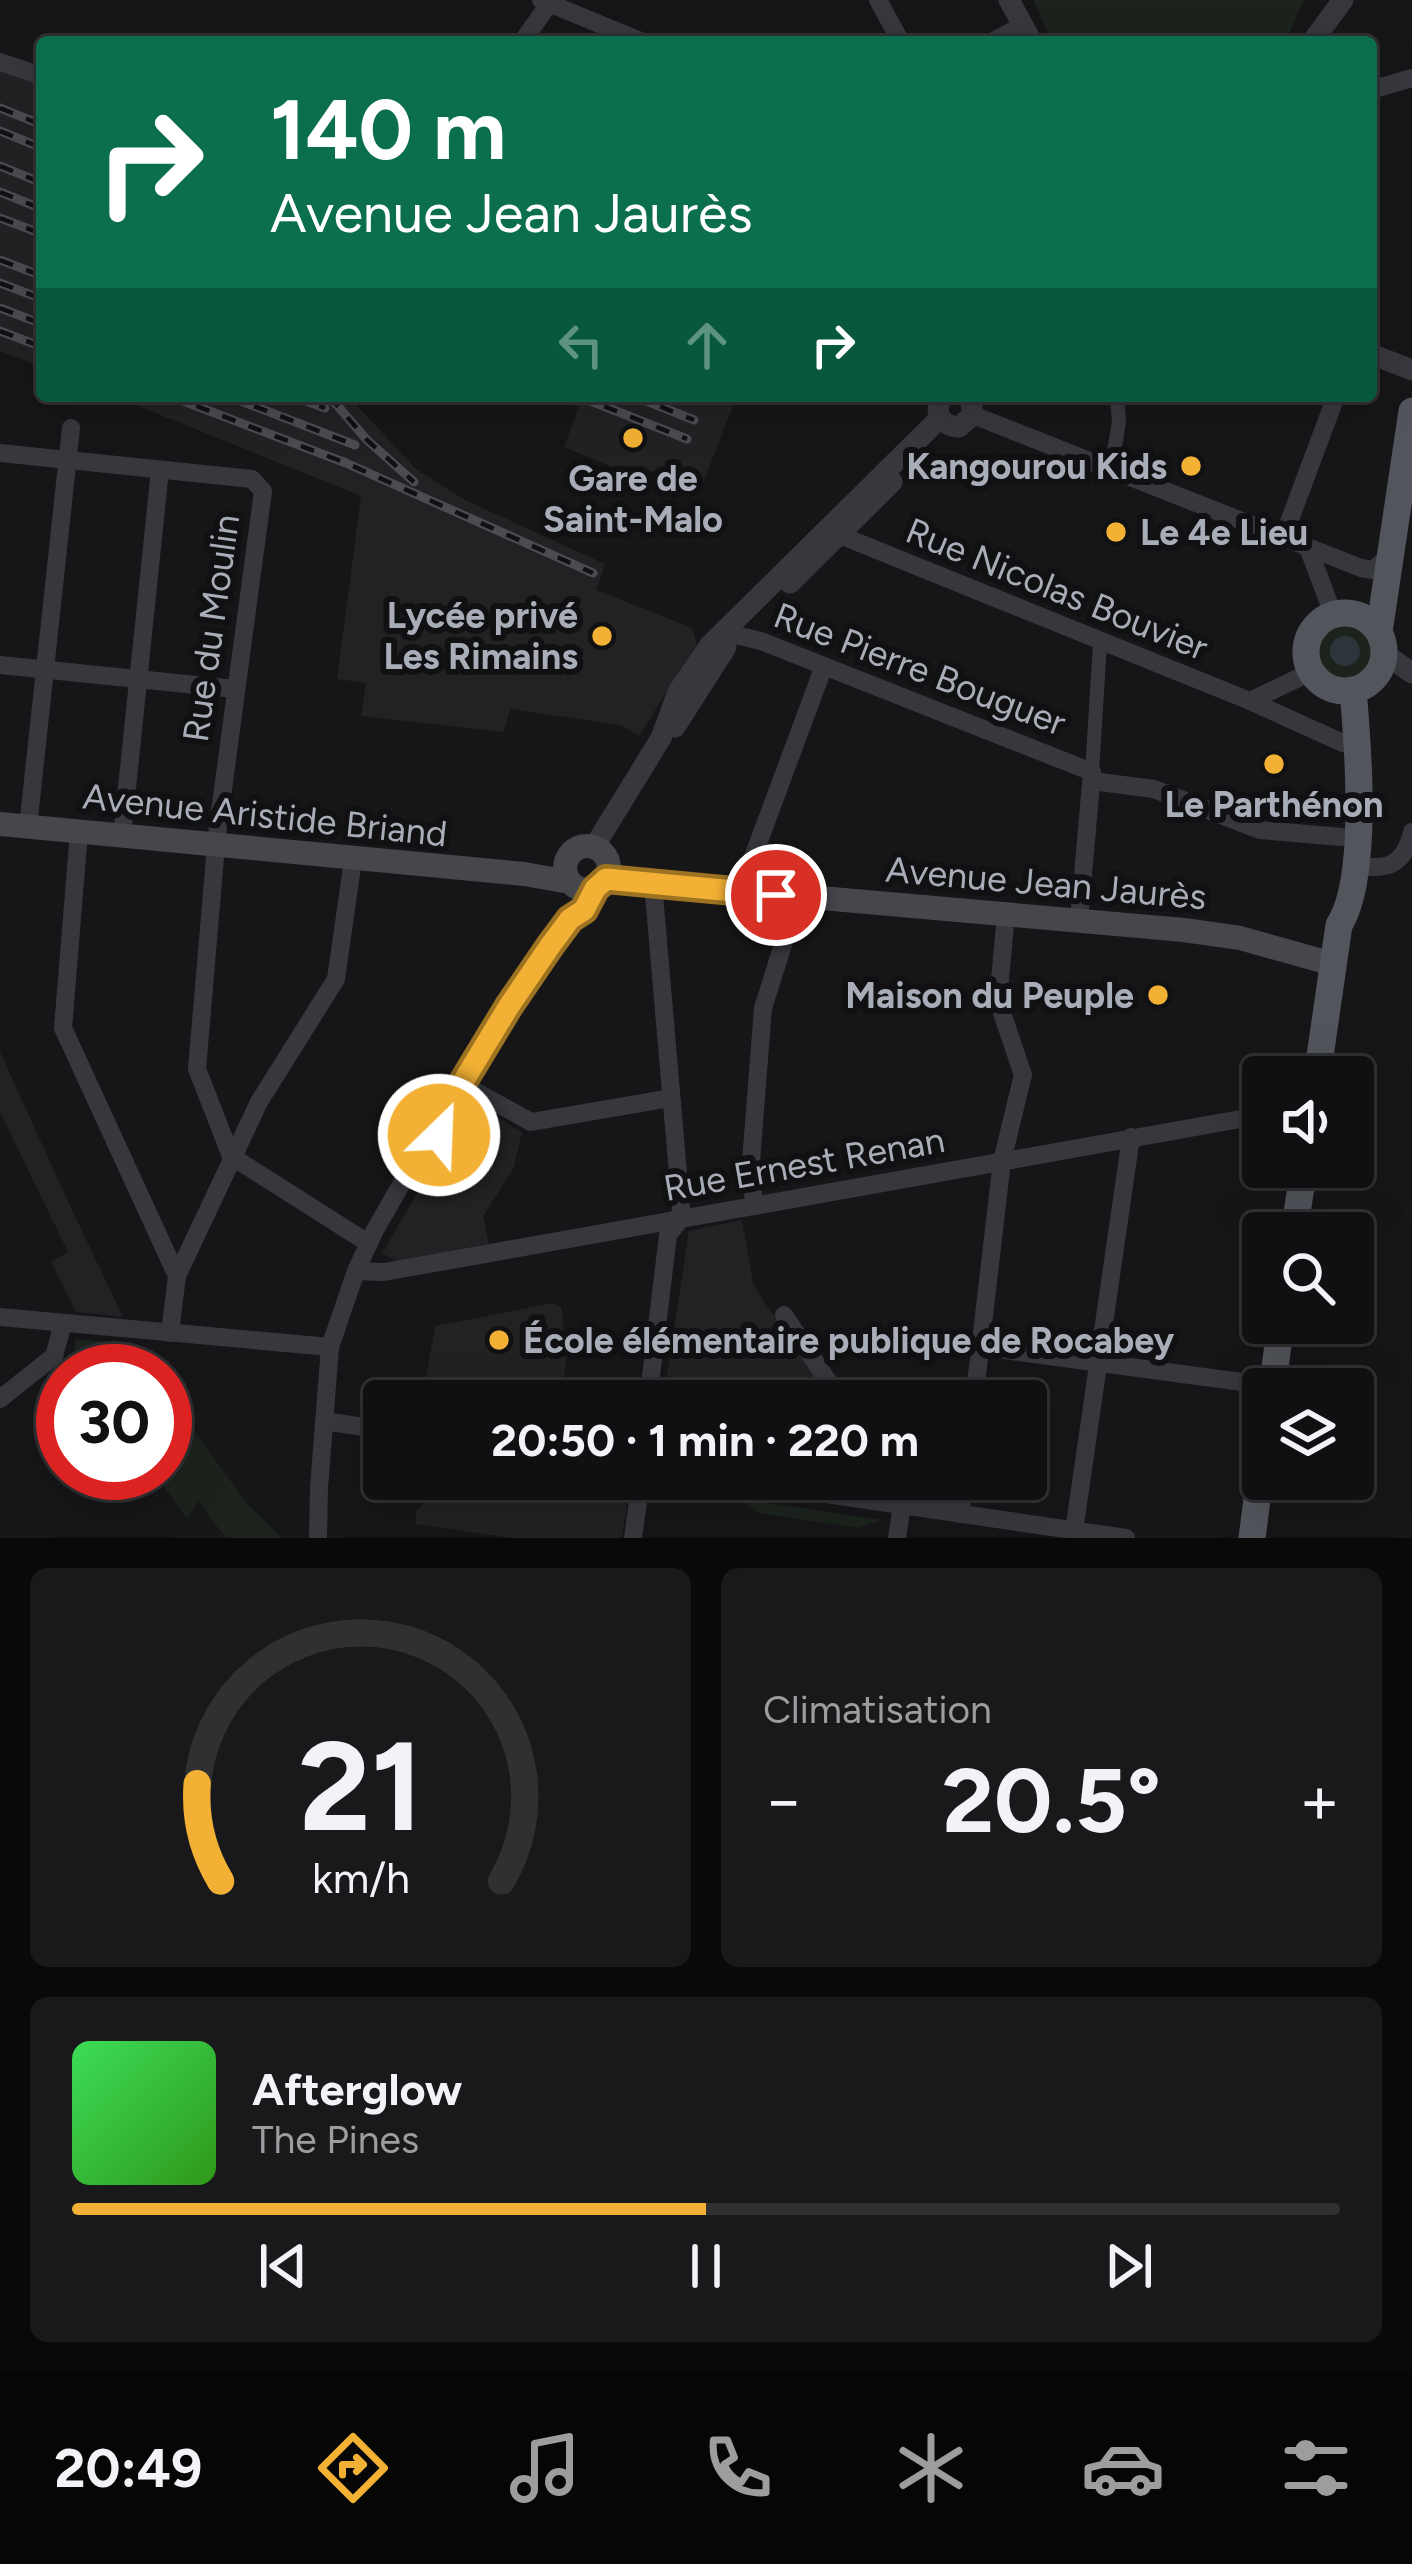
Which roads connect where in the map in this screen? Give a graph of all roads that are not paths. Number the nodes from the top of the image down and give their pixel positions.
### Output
1 (878, 0) edge
2 (1009, 0) edge
3 (545, 2) edge
4 (1346, 2) edge
5 (1027, 34) edge
6 (525, 36) edge
7 (628, 36) edge
8 (898, 36) edge
9 (1317, 36) edge
10 (1328, 36) edge
11 (0, 62) edge
12 (36, 74) edge
13 (1412, 78) edge
14 (1377, 88) edge
15 (1377, 356) edge
16 (1412, 370) edge
17 (972, 402) edge
18 (974, 402) edge
19 (1117, 402) edge
20 (1334, 402) edge
21 (939, 407) edge
22 (1412, 411) edge
23 (71, 428) dead end
24 (0, 453) edge
25 (67, 460) junction
26 (1111, 469) junction
27 (160, 470) junction
28 (842, 536) junction
29 (1283, 538) junction
30 (1310, 550) junction
31 (1386, 570) junction
32 (1345, 614) junction
33 (731, 633) junction
34 (1100, 643) junction
35 (1382, 643) junction
36 (0, 664) edge
37 (824, 666) junction
38 (47, 669) junction
39 (1412, 673) edge
40 (139, 679) junction
41 (1332, 684) junction
42 (235, 689) junction
43 (1250, 701) junction
44 (1343, 743) junction
45 (1092, 777) junction
46 (0, 824) edge
47 (28, 827) junction
48 (79, 832) junction
49 (1412, 832) edge
50 (122, 836) junction
51 (1342, 838) junction
52 (217, 846) junction
53 (352, 860) junction
54 (1354, 865) junction
55 (584, 873) junction
56 (653, 883) junction
57 (740, 892) junction
58 (791, 896) junction
59 (1006, 914) junction
60 (1078, 920) junction
61 (1339, 925) junction
62 (1333, 964) junction
63 (1319, 1056) edge
64 (457, 1092) junction
65 (671, 1098) junction
66 (1242, 1118) edge
67 (1131, 1137) junction
68 (231, 1156) junction
69 (1002, 1161) junction
70 (755, 1206) junction
71 (679, 1221) junction
72 (368, 1243) junction
73 (356, 1271) junction
74 (177, 1276) junction
75 (784, 1315) dead end
76 (0, 1317) edge
77 (63, 1323) junction
78 (170, 1333) junction
79 (331, 1347) junction
80 (981, 1347) junction
81 (1099, 1362) junction
82 (651, 1380) edge
83 (828, 1380) edge
84 (977, 1380) edge
85 (1242, 1383) edge
86 (0, 1399) edge
87 (324, 1421) junction
88 (363, 1427) edge
89 (638, 1500) edge
90 (890, 1500) edge
91 (962, 1500) edge
92 (1257, 1500) edge
93 (902, 1505) junction
94 (960, 1514) junction
95 (1074, 1534) edge
96 (319, 1538) edge
97 (633, 1538) edge
98 (898, 1538) edge
99 (1126, 1538) edge
100 (1252, 1538) edge

1 - 8 street
2 - 5 street
3 - 6 street
3 - 7 street
4 - 9 street
4 - 10 street
11 - 12 street
13 - 14 street
15 - 16 street
17 - 21 street
18 - 26 street
19 - 26 street
20 - 29 street
21 - 28 street
21 - 33 street
22 - 31 main road
23 - 25 street
24 - 25 street
25 - 27 street
25 - 38 street
26 - 29 street
27 - 40 street
27 - 42 street, Rue du Moulin
28 - 33 street
28 - 34 street, Rue Nicolas Bouvier
29 - 30 street
30 - 31 street
30 - 32 street
31 - 32 main road
31 - 35 main road
32 - 35 main road
32 - 41 main road
33 - 37 street, Rue Pierre Bouguer
33 - 55 street
34 - 43 street, Rue Nicolas Bouvier
34 - 45 street
35 - 39 street
35 - 41 main road
36 - 38 street
37 - 45 street, Rue Pierre Bouguer
37 - 57 street
38 - 40 street
38 - 47 street
40 - 42 street
40 - 50 street
41 - 43 street
41 - 44 main road
41 - 54 main road
42 - 52 street, Rue du Moulin
43 - 44 street, Rue Nicolas Bouvier
44 - 51 main road
45 - 51 street, Rue Pierre Bouguer
45 - 60 street
46 - 47 main road, Avenue Aristide Briand
47 - 48 main road, Avenue Aristide Briand
48 - 50 main road, Avenue Aristide Briand
48 - 74 street
49 - 54 street
50 - 52 main road, Avenue Aristide Briand
51 - 61 main road
52 - 53 main road, Avenue Aristide Briand
52 - 68 street, Rue du Moulin
53 - 55 main road, Avenue Aristide Briand
53 - 68 street
54 - 61 main road
55 - 56 main road, Avenue Jean Jaurès
55 - 64 street
56 - 57 main road, Avenue Jean Jaurès
56 - 65 street
57 - 58 main road, Avenue Jean Jaurès
58 - 59 main road, Avenue Jean Jaurès
58 - 70 street
59 - 60 main road, Avenue Jean Jaurès
59 - 69 street
60 - 62 main road, Avenue Jean Jaurès
61 - 62 main road
62 - 63 main road
64 - 65 street
64 - 72 street
65 - 71 street
66 - 67 street, Rue Ernest Renan
67 - 69 street, Rue Ernest Renan
67 - 81 street
68 - 72 street
68 - 74 street
69 - 70 street, Rue Ernest Renan
69 - 80 street
70 - 71 street, Rue Ernest Renan
71 - 73 street, Rue Ernest Renan
71 - 82 street
72 - 73 street
73 - 79 street
74 - 78 street
75 - 83 street
76 - 77 street
77 - 78 street
77 - 86 street
78 - 79 street
79 - 87 street
80 - 81 street
80 - 84 street
81 - 85 street
81 - 95 street
87 - 88 street
87 - 96 street
89 - 97 street
90 - 93 street
91 - 94 street
92 - 100 main road
93 - 94 street
93 - 98 street
94 - 95 street
95 - 99 street

